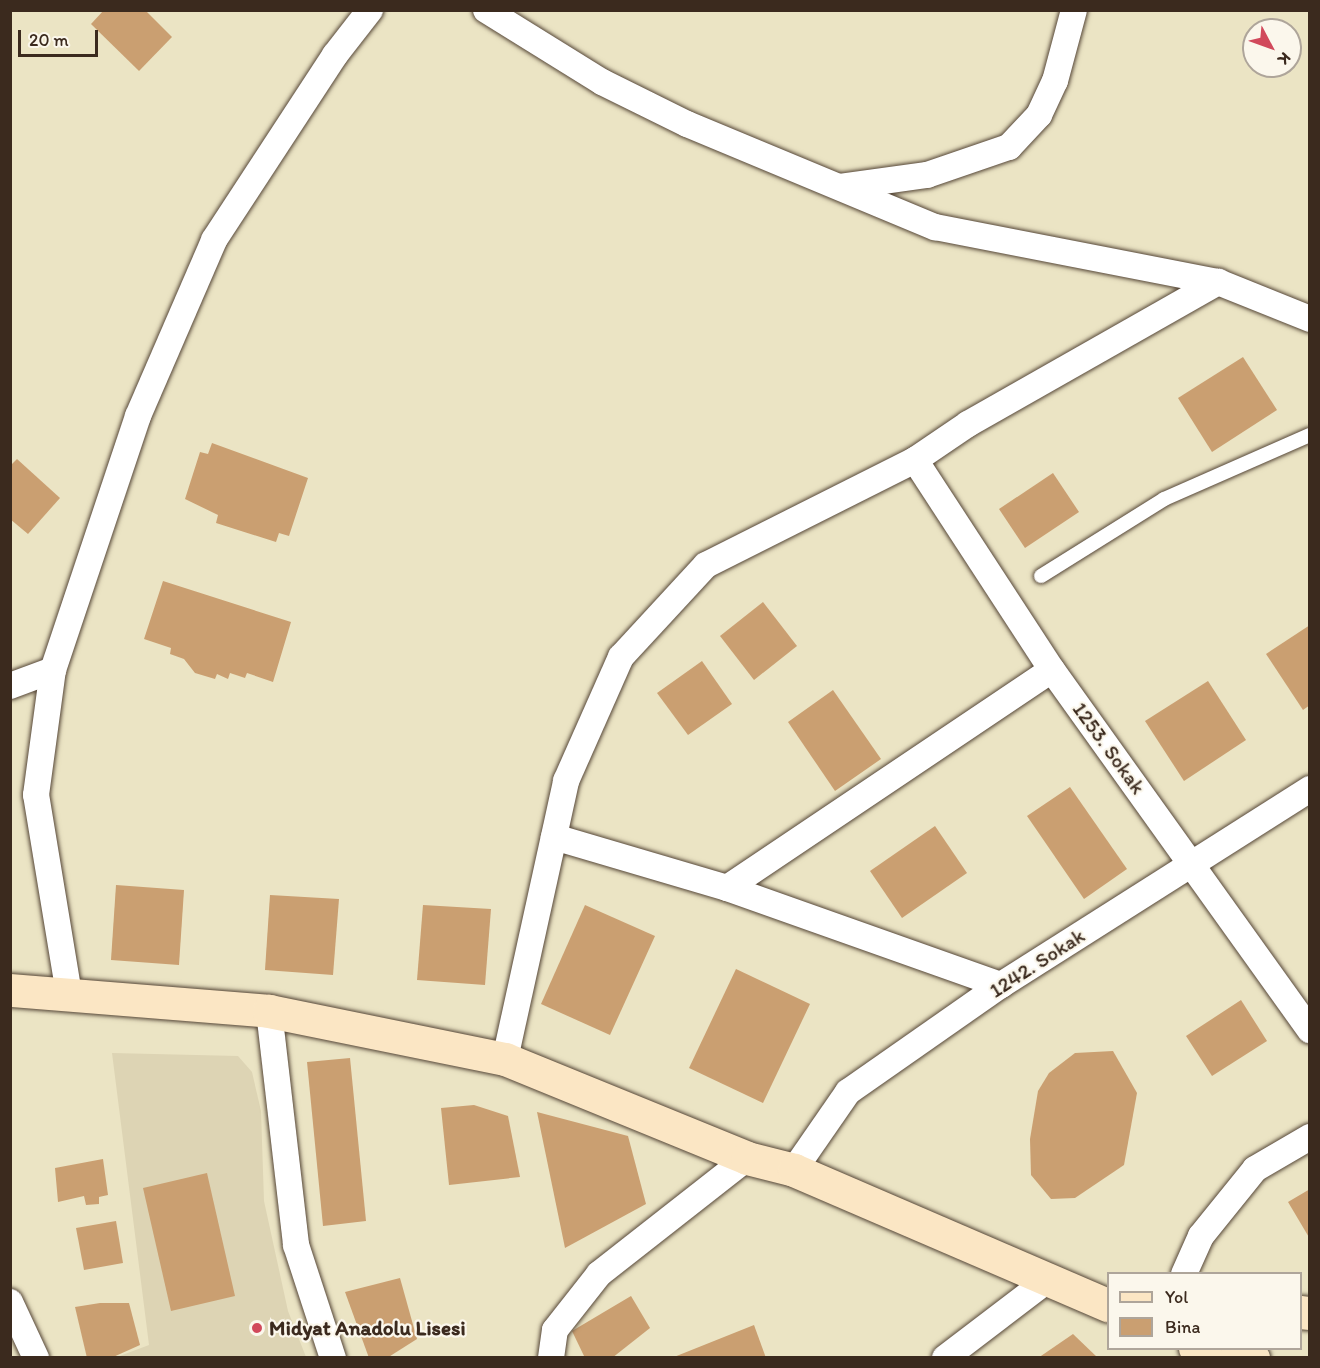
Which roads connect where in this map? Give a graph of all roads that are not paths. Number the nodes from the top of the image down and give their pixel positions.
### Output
1 (370, 10) edge
2 (486, 10) edge
3 (1074, 10) edge
4 (838, 188) junction
5 (1218, 282) junction
6 (1310, 319) edge
7 (1310, 435) edge
8 (915, 460) junction
9 (1041, 576) dead end
10 (53, 670) junction
11 (1052, 670) junction
12 (10, 686) edge
13 (1310, 789) edge
14 (554, 837) junction
15 (1192, 863) junction
16 (728, 888) junction
17 (1001, 985) junction
18 (10, 990) edge
19 (69, 994) junction
20 (269, 1011) junction
21 (1310, 1030) edge
22 (505, 1059) junction
23 (1310, 1137) edge
24 (747, 1158) junction
25 (794, 1170) junction
26 (1185, 1272) edge
27 (1046, 1281) junction
28 (10, 1302) edge
29 (1107, 1305) edge
30 (18, 1336) edge
31 (1240, 1350) edge
32 (36, 1358) edge
33 (333, 1358) edge
34 (551, 1358) edge
35 (945, 1358) edge
36 (1253, 1358) edge

1 - 10 street
2 - 4 street
3 - 4 street
4 - 5 street
5 - 6 street
5 - 8 street
7 - 9 lane
8 - 11 street, 1253. Sokak
8 - 14 street
10 - 12 street
10 - 19 street
11 - 15 street, 1253. Sokak
11 - 16 street
13 - 15 street, 1242. Sokak
14 - 16 street
14 - 22 street
15 - 17 street, 1242. Sokak
15 - 21 street, 1253. Sokak
16 - 17 street
17 - 25 street, 1242. Sokak
18 - 19 main road
19 - 20 main road
20 - 22 main road
20 - 33 street
22 - 24 main road
23 - 26 street
24 - 25 main road
24 - 34 street
25 - 27 main road
27 - 29 main road
27 - 35 street
28 - 30 street
30 - 32 street
31 - 36 main road

